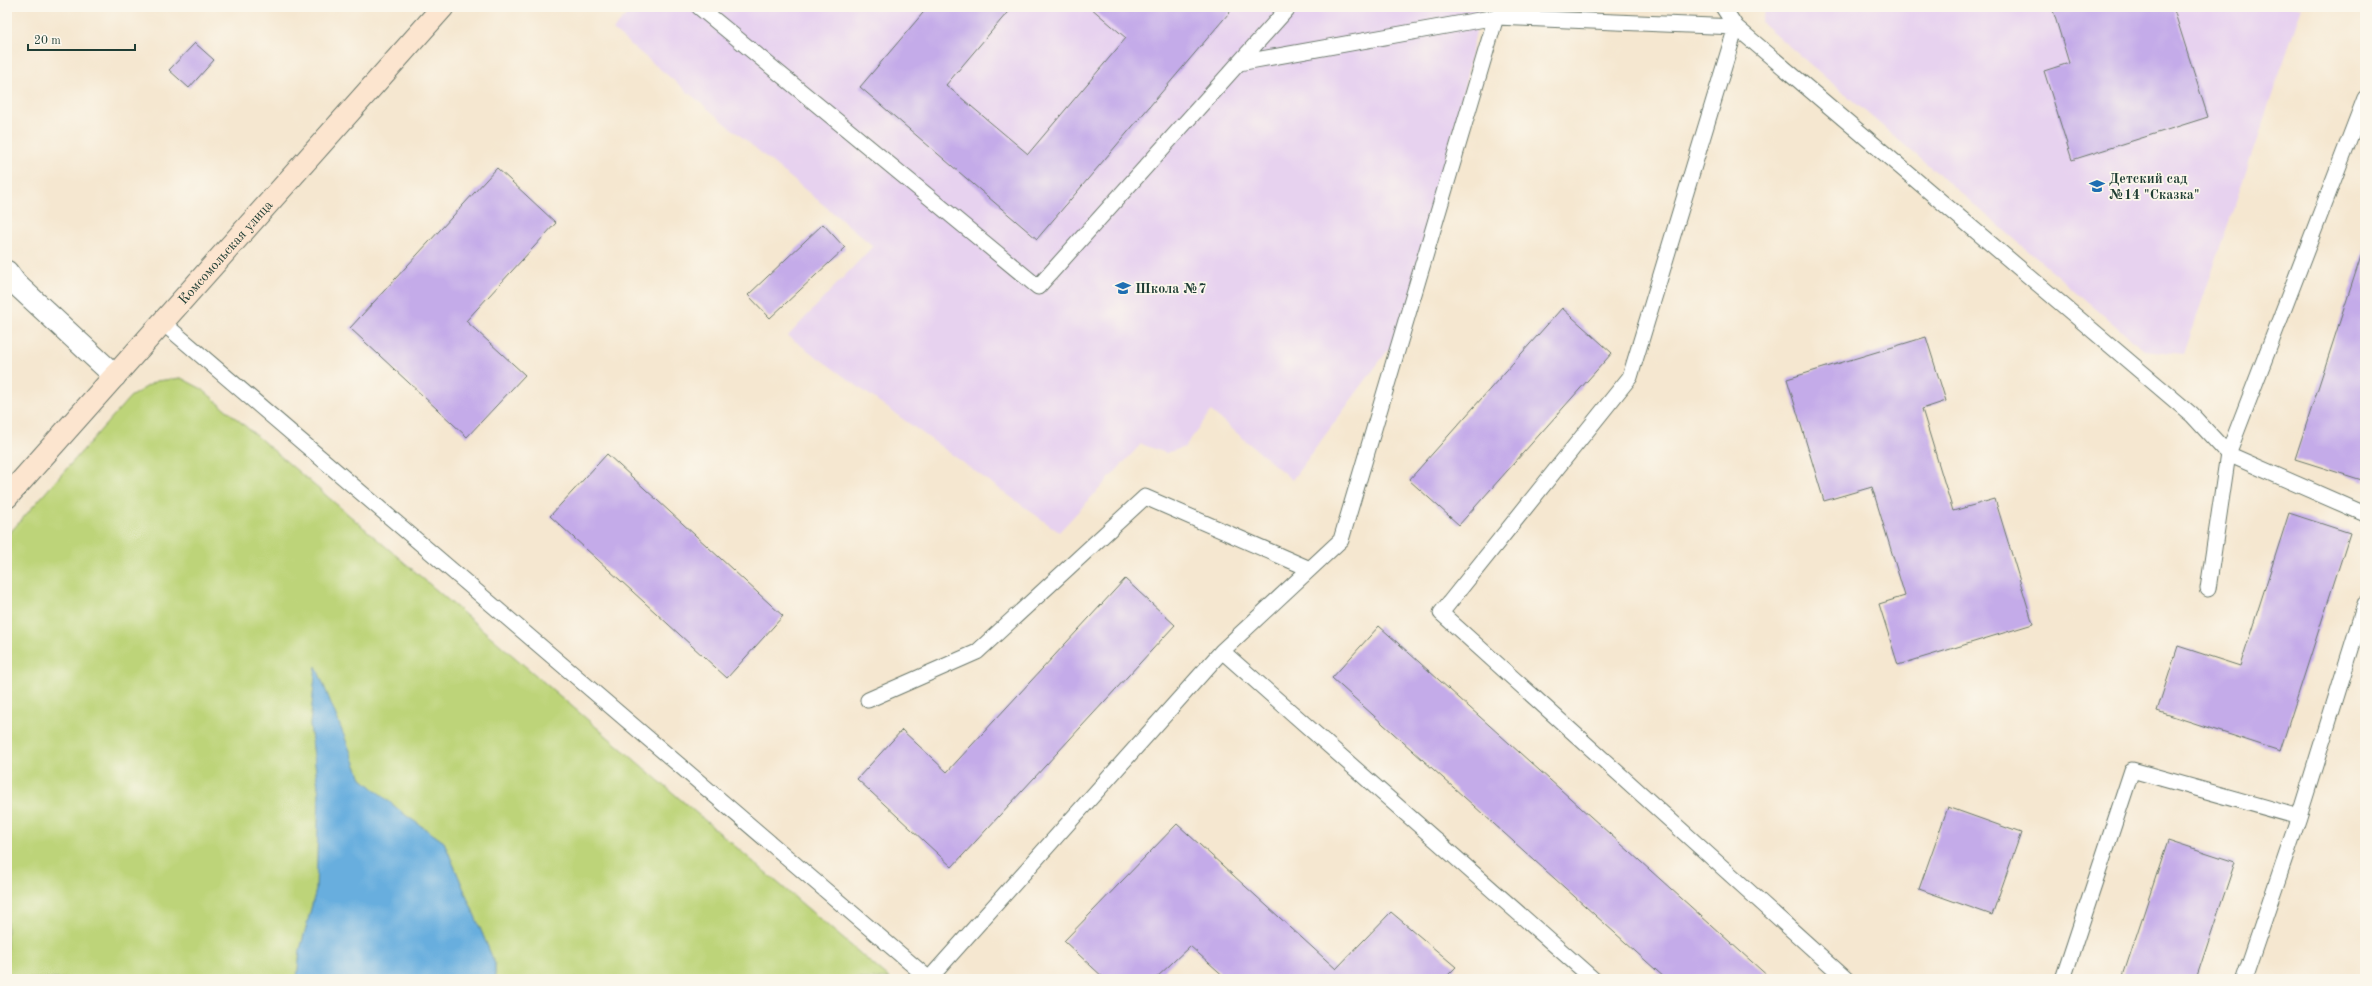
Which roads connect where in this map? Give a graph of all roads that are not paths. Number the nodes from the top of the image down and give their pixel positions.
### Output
1 (443, 7) edge
2 (699, 7) edge
3 (1289, 7) edge
4 (1723, 7) edge
5 (1496, 17) junction
6 (1736, 27) junction
7 (1239, 62) junction
8 (2365, 98) edge
9 (10, 277) edge
10 (162, 322) junction
11 (115, 376) junction
12 (2228, 454) junction
13 (7, 497) edge
14 (2365, 514) edge
15 (1310, 569) junction
16 (2208, 589) dead end
17 (2365, 604) edge
18 (1222, 651) junction
19 (868, 700) dead end
20 (2299, 817) junction
21 (929, 979) edge
22 (1593, 979) edge
23 (1846, 979) edge
24 (2062, 979) edge
25 (2244, 979) edge

1 - 10 main road, Комсомольская улица
2 - 7 lane
3 - 7 lane
4 - 6 lane
5 - 6 lane
5 - 7 lane
5 - 15 lane
6 - 12 lane
6 - 23 lane
8 - 12 lane
9 - 11 street
10 - 11 main road, Комсомольская улица
10 - 21 lane
11 - 13 main road, Комсомольская улица
12 - 14 lane
12 - 16 lane
15 - 18 lane
15 - 19 lane
17 - 20 lane
18 - 21 lane
18 - 22 lane
20 - 24 lane
20 - 25 lane

